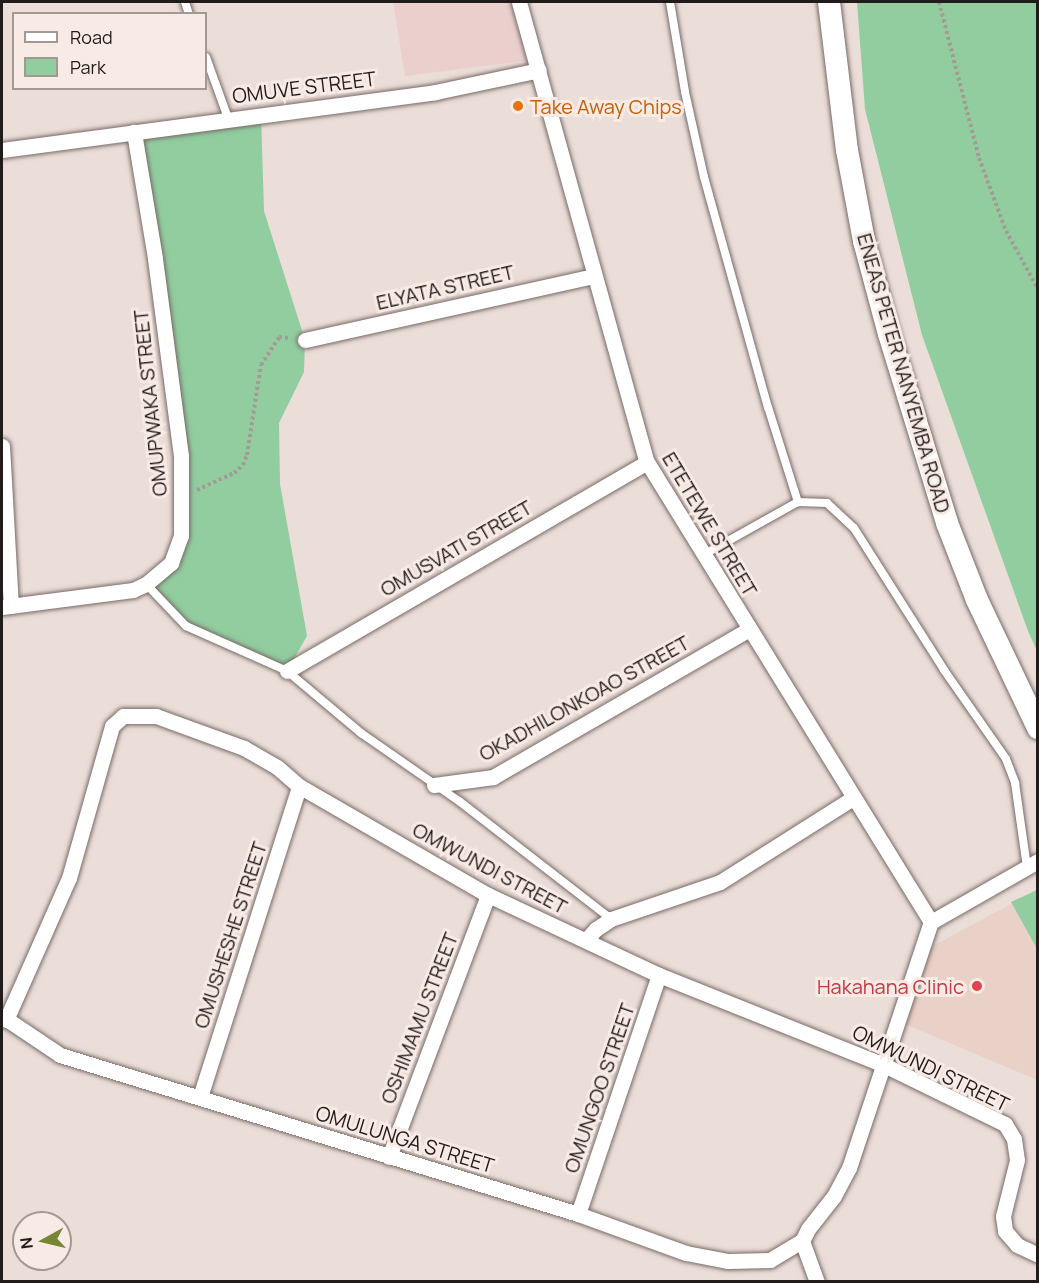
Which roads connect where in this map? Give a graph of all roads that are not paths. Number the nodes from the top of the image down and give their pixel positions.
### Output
1 (519, 2) edge
2 (670, 2) edge
3 (830, 2) edge
4 (207, 60) edge
5 (539, 70) junction
6 (228, 118) junction
7 (134, 132) junction
8 (2, 150) edge
9 (593, 276) junction
10 (305, 340) road end
11 (2, 446) edge
12 (647, 462) junction
13 (798, 501) junction
14 (703, 555) junction
15 (146, 584) junction
16 (6, 607) edge
17 (749, 629) junction
18 (287, 671) junction
19 (1038, 728) edge
20 (434, 785) junction
21 (299, 786) junction
22 (853, 798) junction
23 (1032, 864) edge
24 (488, 895) junction
25 (611, 919) junction
26 (931, 922) junction
27 (586, 940) junction
28 (659, 975) junction
29 (4, 1018) edge
30 (884, 1065) junction
31 (200, 1097) junction
32 (389, 1157) junction
33 (578, 1214) junction
34 (802, 1241) junction
35 (1038, 1255) edge
36 (817, 1281) edge

1 - 5 street, ETETEWE STREET
2 - 13 lane
3 - 19 main road, ENEAS PETER NANYEMBA ROAD
4 - 6 lane
5 - 6 street, OMUVE STREET
5 - 9 street, ETETEWE STREET
6 - 7 street, OMUVE STREET
7 - 8 street, OMUVE STREET
7 - 15 street, OMUPWAKA STREET
9 - 10 street, ELYATA STREET
9 - 12 street, ETETEWE STREET
11 - 16 street
12 - 14 street, ETETEWE STREET
12 - 18 street, OMUSVATI STREET
13 - 14 lane
13 - 23 lane
14 - 17 street, ETETEWE STREET
15 - 16 street, OMUPWAKA STREET
15 - 18 lane
17 - 20 street, OKADHILONKOAO STREET
17 - 22 street, ETETEWE STREET
18 - 20 lane
20 - 25 lane
21 - 24 street, OMWUNDI STREET
21 - 29 street, OMWUNDI STREET
21 - 31 street, OMUSHESHE STREET
22 - 25 street
22 - 26 street, ETETEWE STREET
23 - 26 street
24 - 27 street, OMWUNDI STREET
24 - 32 street, OSHIMAMU STREET
25 - 27 street
26 - 30 street
27 - 28 street, OMWUNDI STREET
28 - 30 street, OMWUNDI STREET
28 - 33 street, OMUNGOO STREET
29 - 31 street, OMULUNGA STREET
30 - 34 street
30 - 35 street, OMWUNDI STREET
31 - 32 street, OMULUNGA STREET
32 - 33 street, OMULUNGA STREET
33 - 34 street, OMULUNGA STREET
34 - 36 street

